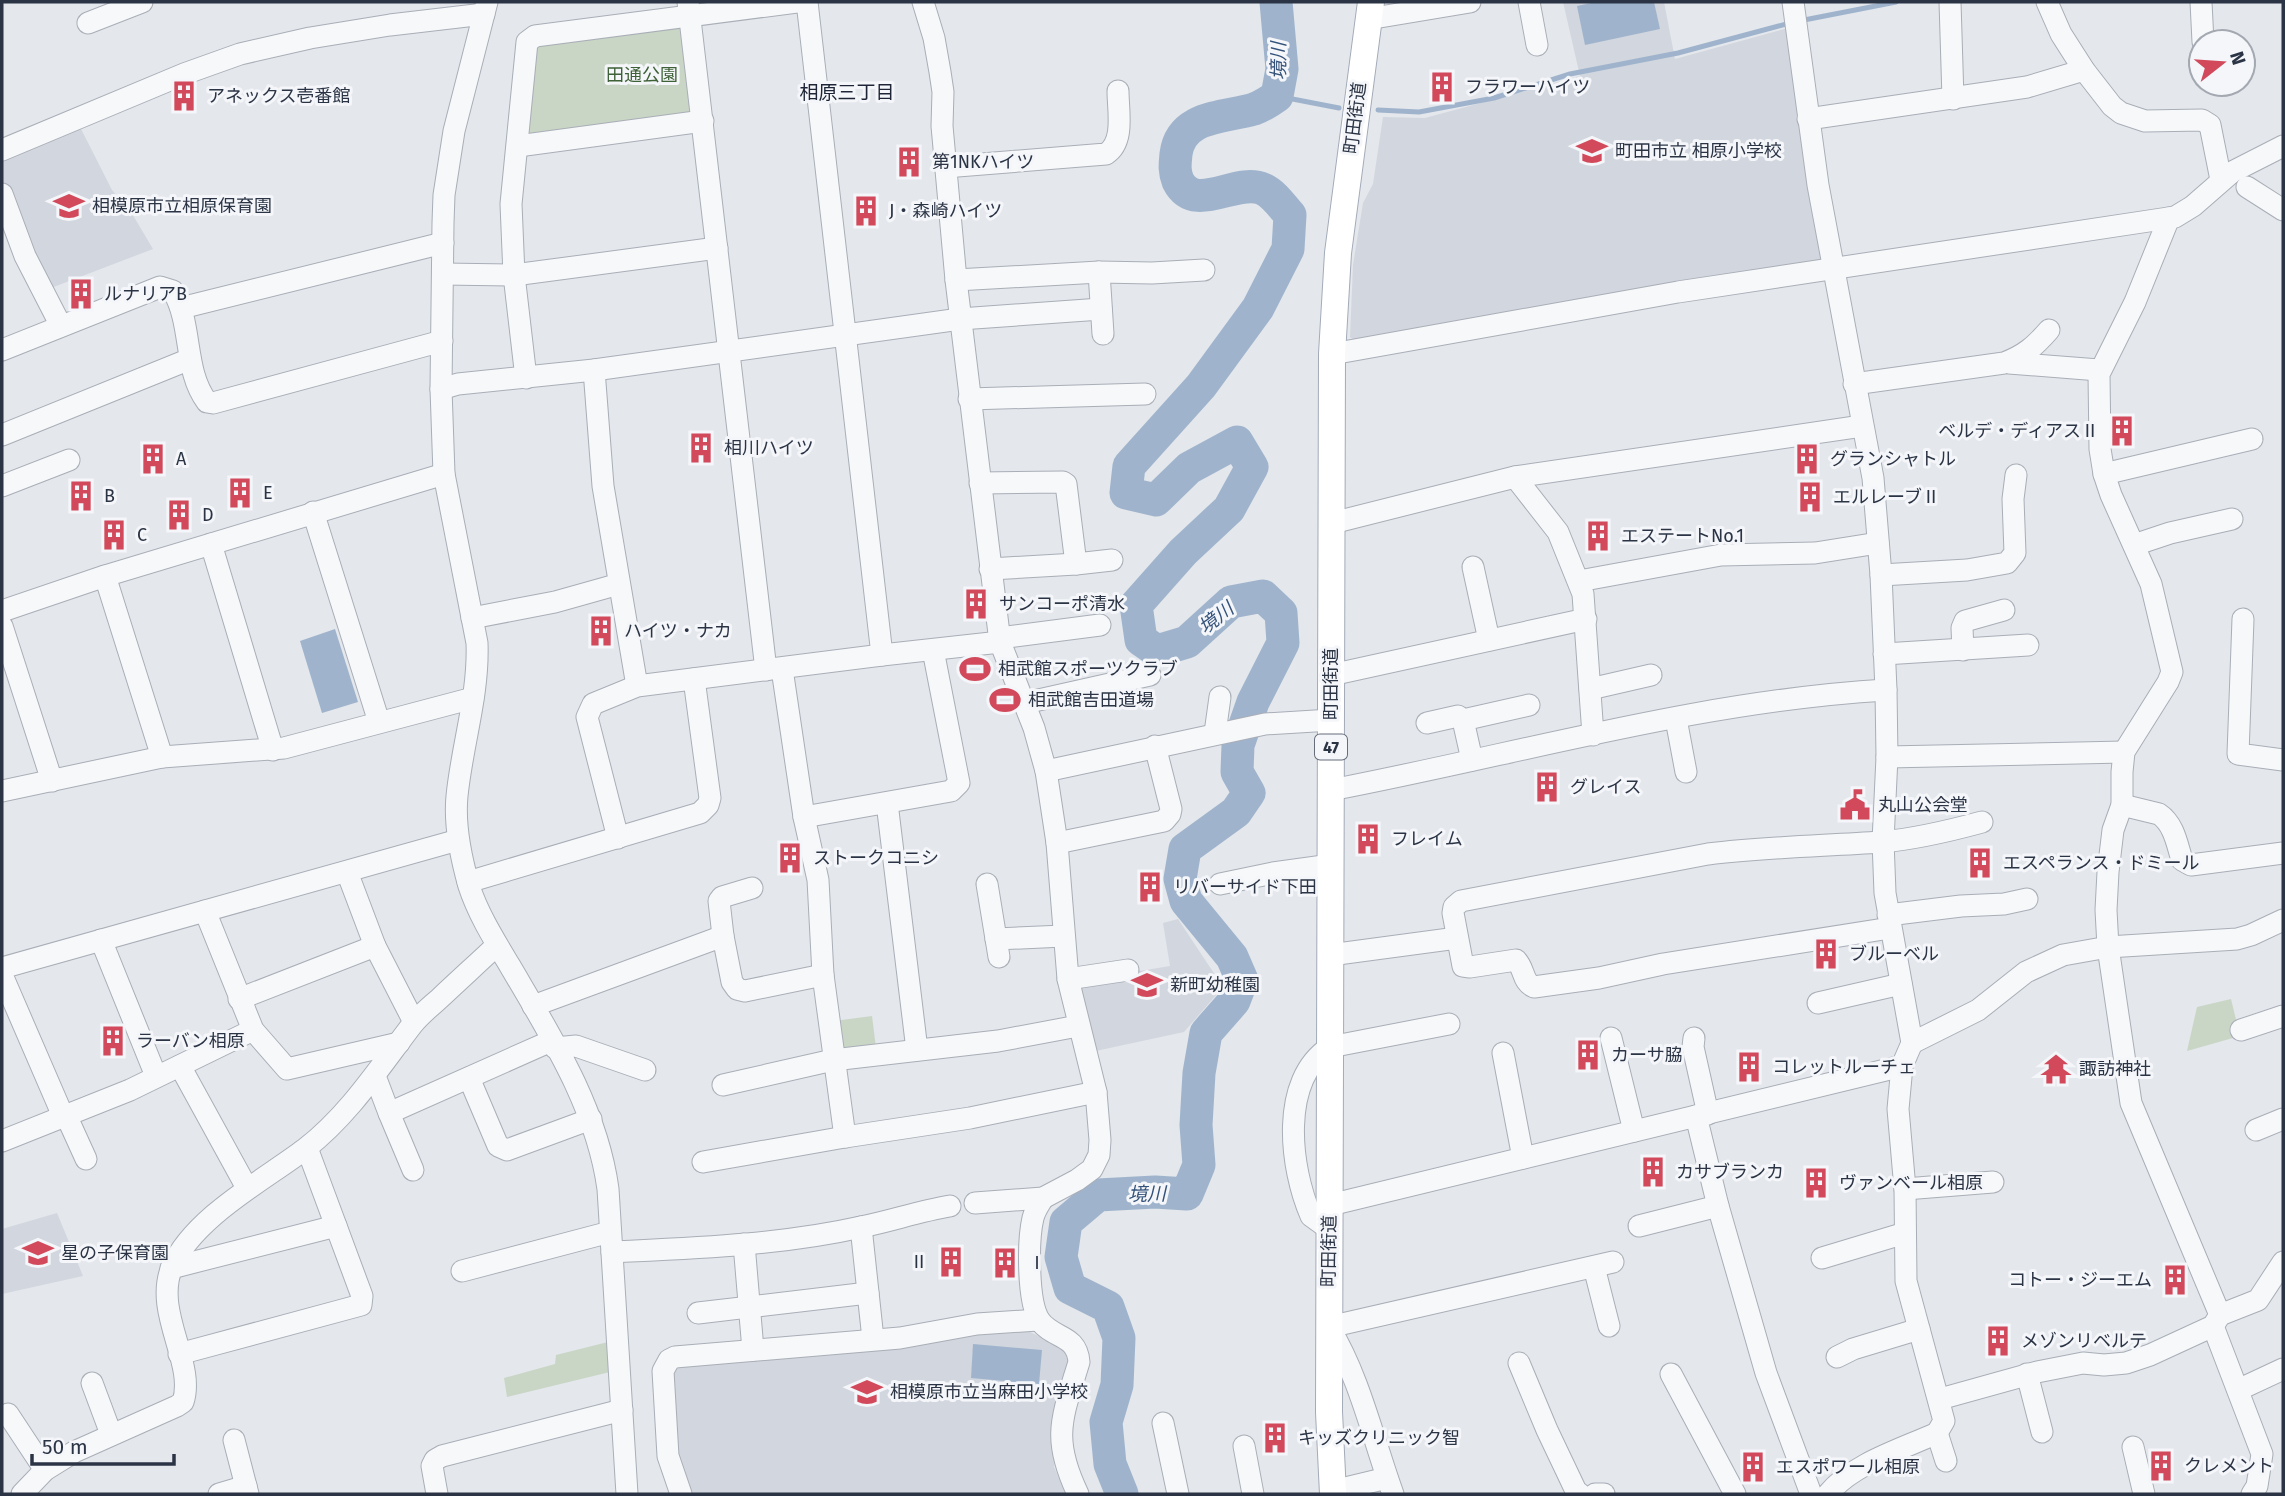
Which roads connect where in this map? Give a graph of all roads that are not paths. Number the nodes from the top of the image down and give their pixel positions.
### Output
1 (142, 2) edge
2 (797, 2) edge
3 (807, 2) edge
4 (923, 2) edge
5 (1470, 2) edge
6 (1529, 2) edge
7 (1950, 2) edge
8 (2047, 2) edge
9 (2201, 2) edge
10 (485, 8) edge
11 (690, 9) edge
12 (1370, 10) edge
13 (1795, 16) edge
14 (88, 23) dead end
15 (2202, 28) edge
16 (1537, 45) dead end
17 (2084, 70) junction
18 (1118, 91) dead end
19 (1953, 99) junction
20 (1808, 119) junction
21 (703, 121) junction
22 (518, 146) junction
23 (2283, 146) edge
24 (2, 150) edge
25 (945, 167) junction
26 (2221, 180) junction
27 (2246, 187) dead end
28 (2, 194) edge
29 (2283, 210) edge
30 (2169, 218) junction
31 (443, 243) junction
32 (717, 248) junction
33 (1204, 270) dead end
34 (1832, 270) junction
35 (1099, 272) junction
36 (443, 274) junction
37 (514, 275) junction
38 (956, 280) junction
39 (181, 308) junction
40 (1101, 309) junction
41 (960, 319) junction
42 (61, 326) junction
43 (2049, 330) dead end
44 (1103, 334) dead end
45 (845, 335) junction
46 (442, 341) junction
47 (2, 350) edge
48 (729, 352) junction
49 (1332, 354) junction
50 (190, 359) junction
51 (2004, 362) junction
52 (594, 370) junction
53 (2099, 370) junction
54 (526, 378) junction
55 (1854, 384) junction
56 (441, 389) junction
57 (1144, 394) dead end
58 (969, 399) junction
59 (1862, 426) junction
60 (2, 435) edge
61 (2252, 439) dead end
62 (69, 460) dead end
63 (443, 474) junction
64 (2104, 474) junction
65 (2016, 475) dead end
66 (1515, 477) junction
67 (980, 483) junction
68 (2, 485) edge
69 (313, 512) junction
70 (2232, 519) dead end
71 (1332, 523) junction
72 (1878, 543) junction
73 (211, 544) junction
74 (2134, 545) junction
75 (1112, 559) dead end
76 (1076, 564) junction
77 (1473, 567) dead end
78 (990, 569) junction
79 (1881, 575) junction
80 (105, 576) junction
81 (1579, 581) junction
82 (619, 584) junction
83 (2004, 610) dead end
84 (2, 611) edge
85 (472, 618) junction
86 (1586, 619) junction
87 (2243, 619) dead end
88 (1100, 625) dead end
89 (2, 626) edge
90 (1000, 640) junction
91 (1489, 640) junction
92 (2028, 645) dead end
93 (933, 650) junction
94 (1963, 650) junction
95 (1884, 654) junction
96 (883, 656) junction
97 (774, 669) junction
98 (1150, 675) dead end
99 (1331, 675) junction
100 (1651, 675) dead end
101 (694, 679) junction
102 (636, 686) junction
103 (1590, 689) junction
104 (1886, 690) junction
105 (1220, 697) dead end
106 (473, 698) junction
107 (1025, 703) junction
108 (1529, 705) dead end
109 (1331, 719) junction
110 (1676, 719) junction
111 (1463, 720) junction
112 (379, 722) junction
113 (1427, 723) dead end
114 (1218, 733) junction
115 (1593, 735) junction
116 (1155, 746) junction
117 (273, 750) junction
118 (2124, 752) junction
119 (162, 757) junction
120 (1886, 757) junction
121 (1472, 760) junction
122 (2283, 760) edge
123 (1046, 771) junction
124 (1686, 772) dead end
125 (52, 781) junction
126 (1331, 790) junction
127 (2, 791) edge
128 (887, 803) junction
129 (2122, 805) junction
130 (804, 817) junction
131 (1982, 822) dead end
132 (618, 838) junction
133 (458, 840) junction
134 (1883, 841) junction
135 (1056, 843) junction
136 (2283, 853) edge
137 (1331, 865) junction
138 (346, 872) junction
139 (468, 882) junction
140 (987, 884) dead end
141 (1220, 884) dead end
142 (752, 888) dead end
143 (2027, 900) dead end
144 (205, 911) junction
145 (2283, 920) edge
146 (1889, 921) junction
147 (723, 936) junction
148 (1064, 936) junction
149 (1457, 939) junction
150 (101, 940) junction
151 (497, 945) junction
152 (375, 946) junction
153 (2108, 947) junction
154 (1330, 955) junction
155 (2, 968) edge
156 (1128, 970) dead end
157 (2, 975) edge
158 (823, 975) junction
159 (1069, 979) junction
160 (1901, 984) junction
161 (239, 999) junction
162 (1818, 1003) dead end
163 (533, 1006) junction
164 (2283, 1016) edge
165 (414, 1022) junction
166 (1449, 1024) dead end
167 (1078, 1026) junction
168 (253, 1030) junction
169 (2241, 1030) dead end
170 (1611, 1038) dead end
171 (1694, 1038) dead end
172 (399, 1043) junction
173 (1912, 1043) junction
174 (553, 1044) junction
175 (1330, 1047) junction
176 (917, 1050) junction
177 (1503, 1053) dead end
178 (833, 1060) junction
179 (180, 1066) junction
180 (1902, 1066) junction
181 (645, 1070) dead end
182 (156, 1076) junction
183 (375, 1076) junction
184 (469, 1078) junction
185 (723, 1085) dead end
186 (1096, 1092) junction
187 (389, 1112) junction
188 (1702, 1115) junction
189 (65, 1116) junction
190 (591, 1119) junction
191 (2283, 1119) edge
192 (2256, 1130) dead end
193 (1634, 1132) junction
194 (845, 1137) junction
195 (2, 1142) edge
196 (307, 1148) junction
197 (1523, 1158) junction
198 (86, 1159) dead end
199 (704, 1162) dead end
200 (413, 1170) dead end
201 (1993, 1182) dead end
202 (247, 1188) junction
203 (1905, 1189) junction
204 (1043, 1198) junction
205 (975, 1203) dead end
206 (950, 1206) dead end
207 (1718, 1206) junction
208 (1330, 1217) junction
209 (336, 1226) junction
210 (1639, 1226) dead end
211 (861, 1227) junction
212 (1905, 1233) junction
213 (611, 1242) junction
214 (744, 1244) junction
215 (1822, 1258) dead end
216 (2283, 1262) edge
217 (172, 1268) junction
218 (462, 1271) dead end
219 (868, 1293) junction
220 (749, 1307) junction
221 (698, 1313) dead end
222 (1038, 1320) junction
223 (2217, 1320) junction
224 (1609, 1326) dead end
225 (1329, 1327) junction
226 (1919, 1329) junction
227 (873, 1339) junction
228 (753, 1350) junction
229 (179, 1354) junction
230 (1837, 1357) dead end
231 (1520, 1363) dead end
232 (2283, 1369) edge
233 (1671, 1374) dead end
234 (2027, 1374) junction
235 (92, 1383) dead end
236 (2238, 1390) junction
237 (1940, 1399) junction
238 (622, 1410) junction
239 (8, 1414) dead end
240 (1163, 1423) dead end
241 (2042, 1432) dead end
242 (1937, 1433) junction
243 (111, 1434) junction
244 (234, 1440) dead end
245 (1244, 1446) dead end
246 (2133, 1447) dead end
247 (1946, 1461) dead end
248 (45, 1470) junction
249 (1390, 1486) edge
250 (247, 1490) edge
251 (1333, 1493) edge
252 (22, 1494) edge
253 (219, 1494) edge
254 (437, 1494) edge
255 (627, 1494) edge
256 (681, 1494) edge
257 (1078, 1494) edge
258 (1178, 1494) edge
259 (1253, 1494) edge
260 (1580, 1494) edge
261 (1595, 1494) edge
262 (1604, 1494) edge
263 (1735, 1494) edge
264 (1811, 1494) edge
265 (1828, 1494) edge
266 (2144, 1494) edge
267 (2252, 1494) edge

1 - 14 street
2 - 11 street
3 - 45 street
4 - 25 street
5 - 12 street
6 - 16 street
7 - 19 street
8 - 17 street
9 - 15 street
10 - 24 street
10 - 31 street
11 - 21 street
11 - 22 street
12 - 49 main road, 町田街道 / 47
13 - 20 street
17 - 19 street
17 - 26 street
18 - 25 street
19 - 20 street
20 - 34 street
21 - 22 street
21 - 32 street
22 - 37 street
23 - 26 street
25 - 38 street
26 - 30 street
27 - 29 street
28 - 42 street
30 - 34 street
30 - 53 street
31 - 36 street
31 - 39 street
32 - 37 street
32 - 48 street
33 - 35 street
34 - 49 street
34 - 55 street
35 - 38 street
35 - 40 street
36 - 37 street
36 - 46 street
37 - 54 street
38 - 41 street
39 - 42 street
39 - 50 street
40 - 41 street
40 - 44 street
41 - 45 street
41 - 58 street
42 - 47 street
43 - 51 street
45 - 48 street
45 - 96 street
46 - 50 street
46 - 56 street
48 - 52 street
48 - 97 street
49 - 71 main road, 町田街道 / 47
50 - 60 street
51 - 53 street
51 - 55 street
52 - 54 street
52 - 82 street
53 - 64 street
54 - 56 street
55 - 59 street
56 - 63 street
57 - 58 street
58 - 67 street
59 - 66 street
59 - 72 street
61 - 64 street
62 - 68 street
63 - 69 street
63 - 85 street
64 - 74 street
65 - 79 street
66 - 71 street
66 - 81 street
67 - 76 street
67 - 78 street
69 - 73 street
69 - 112 street
70 - 74 street
71 - 99 main road, 町田街道 / 47
72 - 79 street
72 - 81 street
73 - 80 street
73 - 117 street
74 - 118 street
75 - 76 street
76 - 78 street
77 - 91 street
78 - 90 street
79 - 95 street
80 - 84 street
80 - 119 street
81 - 86 street
82 - 85 street
82 - 102 street
83 - 94 street
85 - 106 street
86 - 91 street
86 - 103 street
87 - 122 street
88 - 90 street
89 - 125 street
90 - 93 street
90 - 107 street
91 - 99 street
92 - 94 street
93 - 96 street
93 - 128 street
94 - 95 street
95 - 104 street
96 - 97 street
97 - 101 street
97 - 130 street
98 - 107 street
99 - 109 main road, 町田街道 / 47
100 - 103 street
101 - 102 street
101 - 132 street
102 - 132 street
103 - 115 street
104 - 110 street
104 - 120 street
105 - 114 street
106 - 112 street
106 - 133 street
107 - 123 street
108 - 111 street
109 - 114 street
109 - 126 main road, 町田街道 / 47
110 - 115 street
110 - 124 street
111 - 113 street
111 - 121 street
112 - 117 street
114 - 116 street
115 - 121 street
116 - 123 street
116 - 135 street
117 - 119 street
118 - 120 street
118 - 129 street
119 - 125 street
120 - 134 street
121 - 126 street
123 - 135 street
125 - 127 street
126 - 137 main road, 町田街道 / 47
128 - 130 street
128 - 176 street
129 - 136 street
129 - 153 street
130 - 158 street
131 - 134 street
132 - 139 street
133 - 138 street
133 - 139 street
134 - 146 street
134 - 149 street
135 - 148 street
137 - 141 street
137 - 154 main road, 町田街道 / 47
138 - 144 street
138 - 152 street
139 - 151 street
140 - 148 street
142 - 147 street
143 - 146 street
144 - 150 street
144 - 161 street
145 - 153 street
146 - 149 street
146 - 160 street
147 - 158 street
147 - 163 street
148 - 159 street
149 - 154 street
150 - 155 street
150 - 182 street
151 - 163 street
151 - 165 street
152 - 161 street
152 - 165 street
153 - 173 street
153 - 223 street
154 - 175 main road, 町田街道 / 47
156 - 159 street
157 - 189 street
158 - 178 street
159 - 167 street
160 - 162 street
160 - 173 street
161 - 168 street
163 - 174 street
164 - 169 street
165 - 172 street
166 - 175 street
167 - 176 street
167 - 186 street
168 - 172 street
168 - 179 street
170 - 193 street
171 - 188 street
172 - 183 street
173 - 180 street
174 - 181 street
174 - 184 street
174 - 190 street
175 - 208 main road, 町田街道 / 47
175 - 208 street
176 - 178 street
177 - 197 street
178 - 185 street
178 - 194 street
179 - 182 street
179 - 202 street
180 - 188 street
180 - 203 street
182 - 189 street
183 - 187 street
183 - 196 street
184 - 187 street
184 - 190 street
186 - 194 street
186 - 204 street
187 - 200 street
188 - 193 street
188 - 207 street
189 - 195 street
189 - 198 street
190 - 213 street
191 - 192 street
193 - 197 street
194 - 199 street
196 - 202 street
196 - 209 street
197 - 208 street
201 - 203 street
202 - 217 street
203 - 212 street
204 - 205 street
204 - 222 street
206 - 211 street
207 - 210 street
207 - 264 street
208 - 225 main road, 町田街道 / 47
209 - 217 street
209 - 229 street
211 - 214 street
211 - 219 street
212 - 215 street
212 - 226 street
213 - 214 street
213 - 218 street
213 - 238 street
214 - 220 street
216 - 223 street
217 - 229 street
219 - 220 street
219 - 227 street
220 - 221 street
220 - 228 street
222 - 227 street
222 - 257 street
223 - 234 street
223 - 236 street
224 - 225 street
225 - 249 street
225 - 251 main road, 町田街道 / 47
226 - 230 street
226 - 237 street
227 - 228 street
228 - 256 street
229 - 243 street
231 - 260 street
232 - 236 street
233 - 263 street
234 - 237 street
234 - 241 street
235 - 243 street
236 - 267 street
237 - 242 street
238 - 254 street
238 - 255 street
239 - 248 street
240 - 258 street
242 - 247 street
242 - 265 street
243 - 248 street
244 - 250 street
245 - 259 street
246 - 266 street
248 - 252 street
249 - 251 street
250 - 253 street
261 - 262 street

